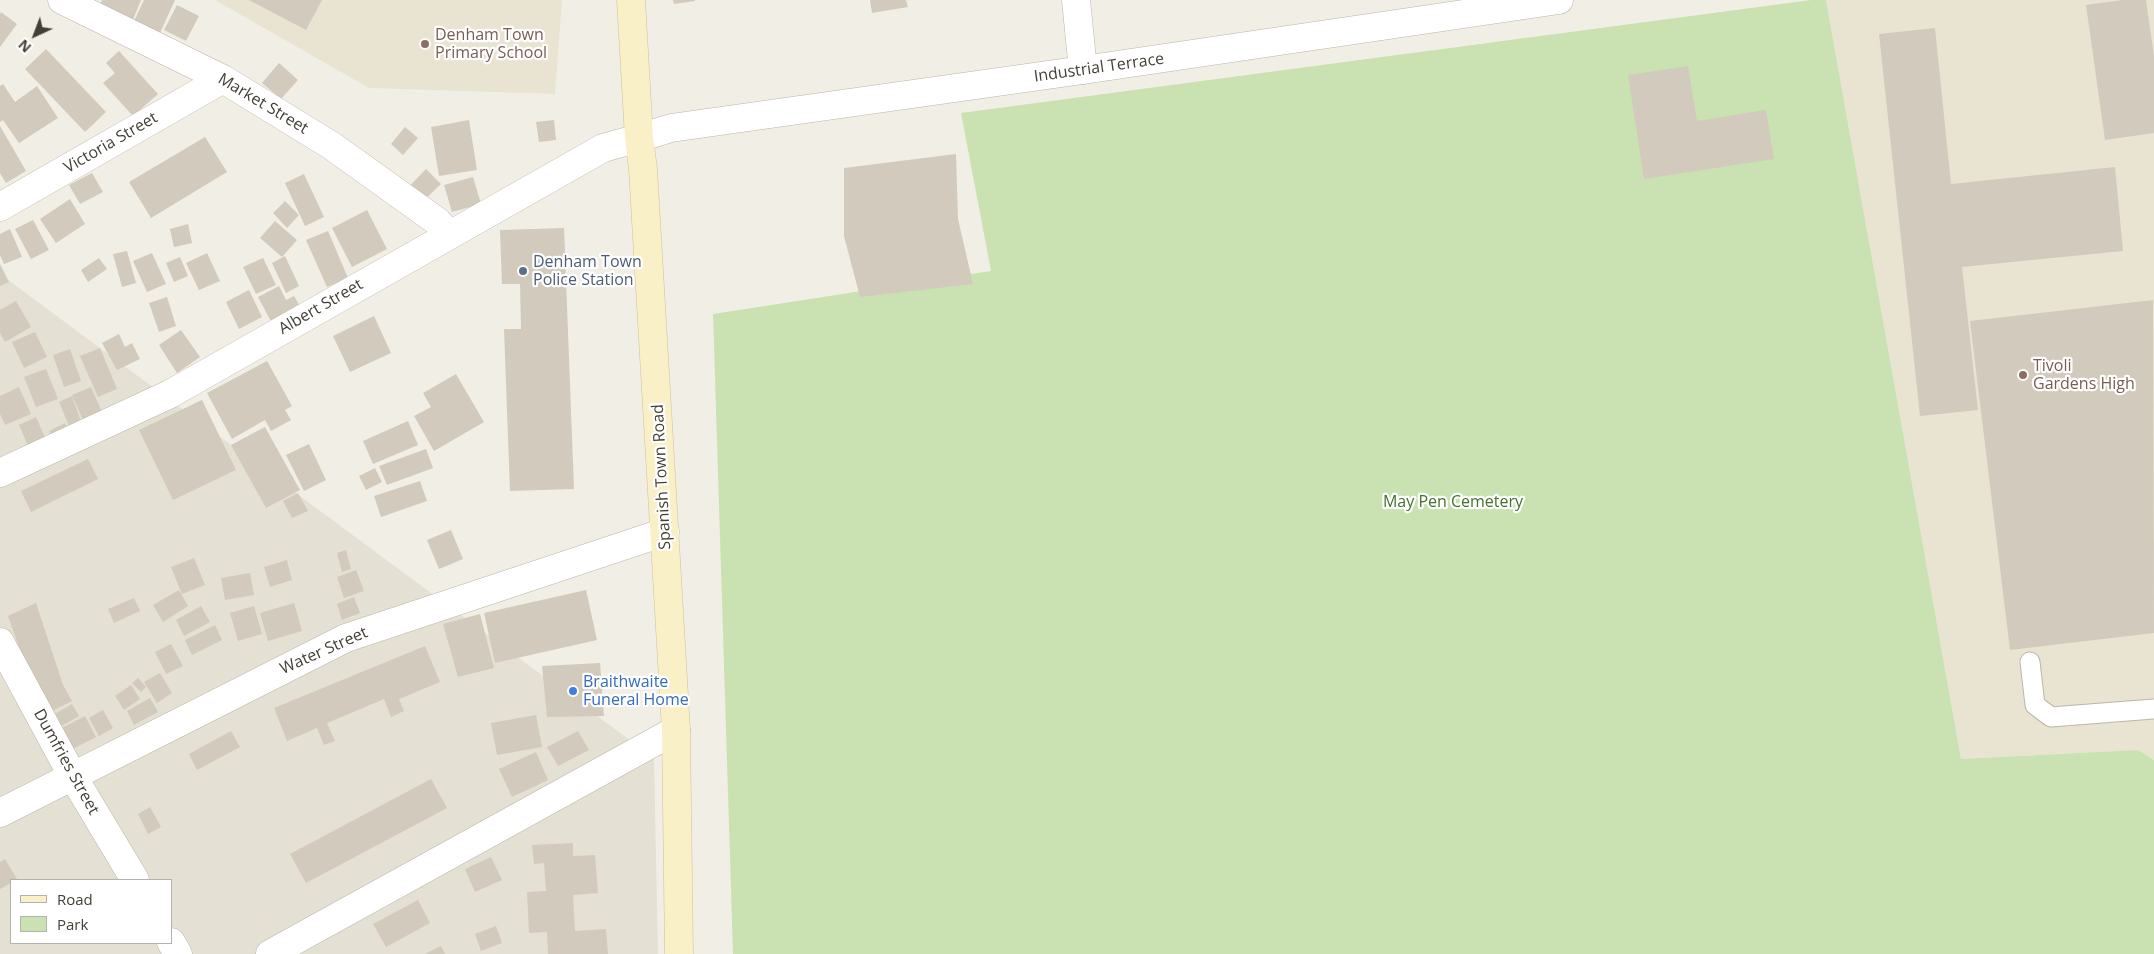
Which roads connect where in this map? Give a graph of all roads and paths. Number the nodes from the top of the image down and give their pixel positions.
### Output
1 (62, 0) edge
2 (631, 0) edge
3 (1076, 0) edge
4 (1559, 0) edge
5 (1083, 70) junction
6 (223, 79) junction
7 (639, 138) junction
8 (0, 207) edge
9 (448, 234) junction
10 (0, 473) edge
11 (665, 532) junction
12 (0, 642) edge
13 (2030, 662) dead end
14 (2154, 709) edge
15 (676, 730) junction
16 (72, 775) junction
17 (0, 813) edge
18 (133, 879) edge
19 (270, 954) edge
20 (679, 954) edge

1 - 6 street, Market Street
2 - 7 main road, Spanish Town Road
3 - 5 street
4 - 5 street, Industrial Terrace
5 - 7 street, Industrial Terrace
6 - 8 street, Victoria Street
6 - 9 street, Market Street
7 - 9 street, Albert Street
7 - 11 main road, Spanish Town Road
9 - 10 street, Albert Street
11 - 15 main road, Spanish Town Road
11 - 16 street, Water Street
12 - 16 street, Dumfries Street
13 - 14 lane
15 - 19 street
15 - 20 main road, Spanish Town Road
16 - 17 street, Water Street
16 - 18 street, Dumfries Street

